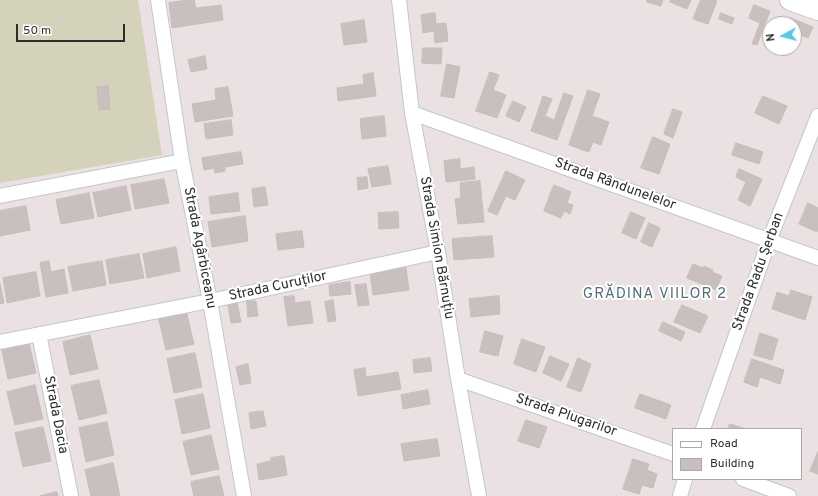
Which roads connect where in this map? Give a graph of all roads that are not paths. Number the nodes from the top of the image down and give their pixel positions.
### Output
1 (158, 0) edge
2 (399, 0) edge
3 (790, 0) edge
4 (818, 10) edge
5 (412, 113) junction
6 (818, 116) edge
7 (182, 161) junction
8 (0, 196) edge
9 (769, 240) junction
10 (438, 252) junction
11 (818, 258) edge
12 (210, 301) junction
13 (39, 334) junction
14 (0, 342) edge
15 (458, 379) junction
16 (703, 428) edge
17 (672, 454) edge
18 (685, 480) edge
19 (746, 480) edge
20 (71, 496) edge
21 (244, 496) edge
22 (479, 496) edge
23 (680, 496) edge
24 (789, 496) edge

1 - 7 street, Strada Agârbiceanu
2 - 5 street, Strada Simion Bărnuțiu
3 - 4 main road
5 - 9 street, Strada Rândunelelor
5 - 10 street, Strada Simion Bărnuțiu
6 - 9 street, Strada Radu Șerban
7 - 8 street
7 - 12 street, Strada Agârbiceanu
9 - 11 street, Strada Rândunelelor
9 - 16 street, Strada Radu Șerban
10 - 12 street, Strada Curuților
10 - 15 street, Strada Simion Bărnuțiu
12 - 13 street, Strada Curuților
12 - 21 street, Strada Agârbiceanu
13 - 14 street, Strada Curuților
13 - 20 street, Strada Dacia
15 - 17 street, Strada Plugarilor
15 - 22 street, Strada Simion Bărnuțiu
18 - 23 street
19 - 24 street

